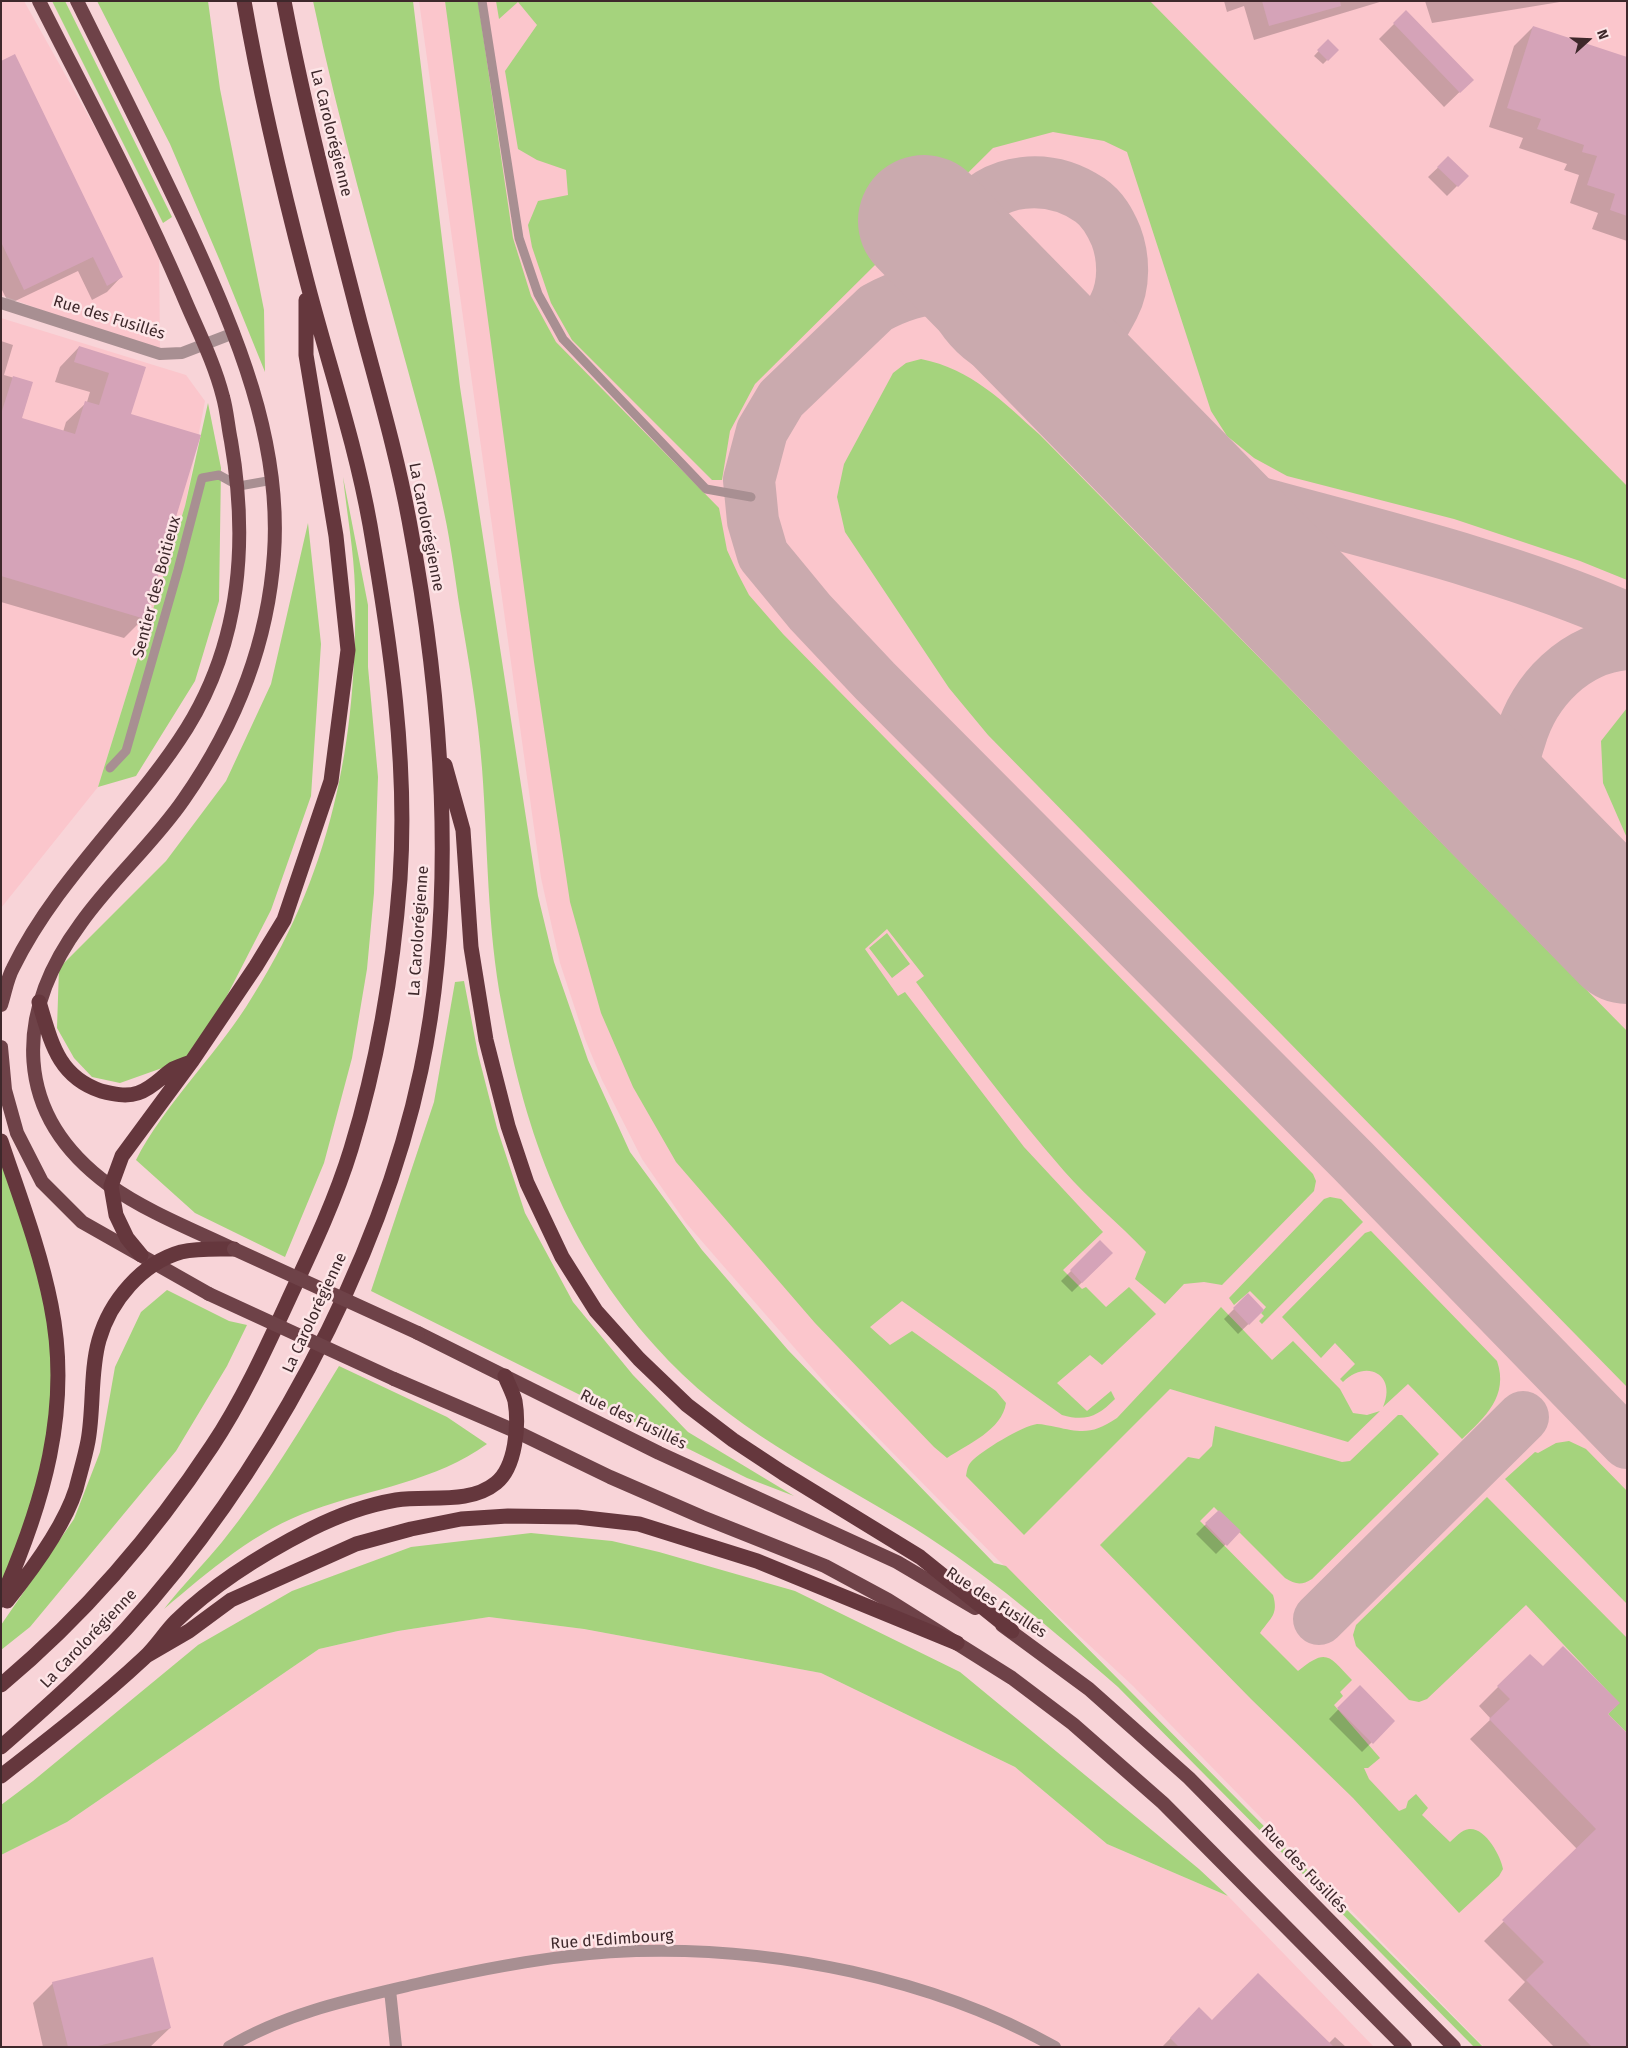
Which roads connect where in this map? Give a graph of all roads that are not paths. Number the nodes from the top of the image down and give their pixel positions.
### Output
1 (39, 1) edge
2 (77, 1) edge
3 (244, 1) edge
4 (284, 1) edge
5 (482, 1) edge
6 (306, 279) junction
7 (1, 303) edge
8 (234, 333) junction
9 (204, 346) junction
10 (272, 480) junction
11 (239, 486) junction
12 (751, 497) dead end
13 (438, 740) junction
14 (110, 768) dead end
15 (39, 1002) junction
16 (1, 1005) edge
17 (1, 1047) edge
18 (192, 1061) junction
19 (1, 1141) edge
20 (111, 1186) junction
21 (234, 1249) junction
22 (141, 1255) junction
23 (155, 1263) junction
24 (505, 1376) junction
25 (515, 1431) junction
26 (1, 1600) edge
27 (1, 1608) edge
28 (1012, 1631) junction
29 (958, 1643) junction
30 (146, 1656) junction
31 (1, 1685) edge
32 (1, 1747) edge
33 (1, 1776) edge
34 (390, 1990) junction
35 (229, 2047) edge
36 (396, 2047) edge
37 (1055, 2047) edge
38 (1405, 2047) edge
39 (1454, 2047) edge

1 - 9 highway
2 - 8 highway, Rue des Fusillés
3 - 6 highway, La Carolorégienne
4 - 13 highway, La Carolorégienne
5 - 12 lane
6 - 18 highway
6 - 31 highway, La Carolorégienne
7 - 9 street, Rue des Fusillés
8 - 9 street, Rue des Fusillés
8 - 10 highway, Rue des Fusillés
9 - 11 highway
10 - 11 lane
10 - 15 highway, Rue des Fusillés
11 - 14 lane, Sentier des Boitieux
11 - 16 highway
13 - 28 highway
13 - 32 highway, La Carolorégienne
15 - 18 highway
15 - 20 highway, Rue des Fusillés
17 - 22 highway
18 - 20 highway
19 - 26 highway
20 - 21 highway, Rue des Fusillés
20 - 22 highway
21 - 23 highway
21 - 24 highway, Rue des Fusillés, bridge
22 - 23 highway
23 - 25 highway, bridge
23 - 27 highway
24 - 25 highway
24 - 28 highway, Rue des Fusillés
25 - 29 highway
25 - 30 highway
28 - 39 highway, Rue des Fusillés
29 - 30 highway
29 - 38 highway
30 - 33 highway
34 - 35 street, Rue d'Edimbourg
34 - 36 street
34 - 37 street, Rue d'Edimbourg

